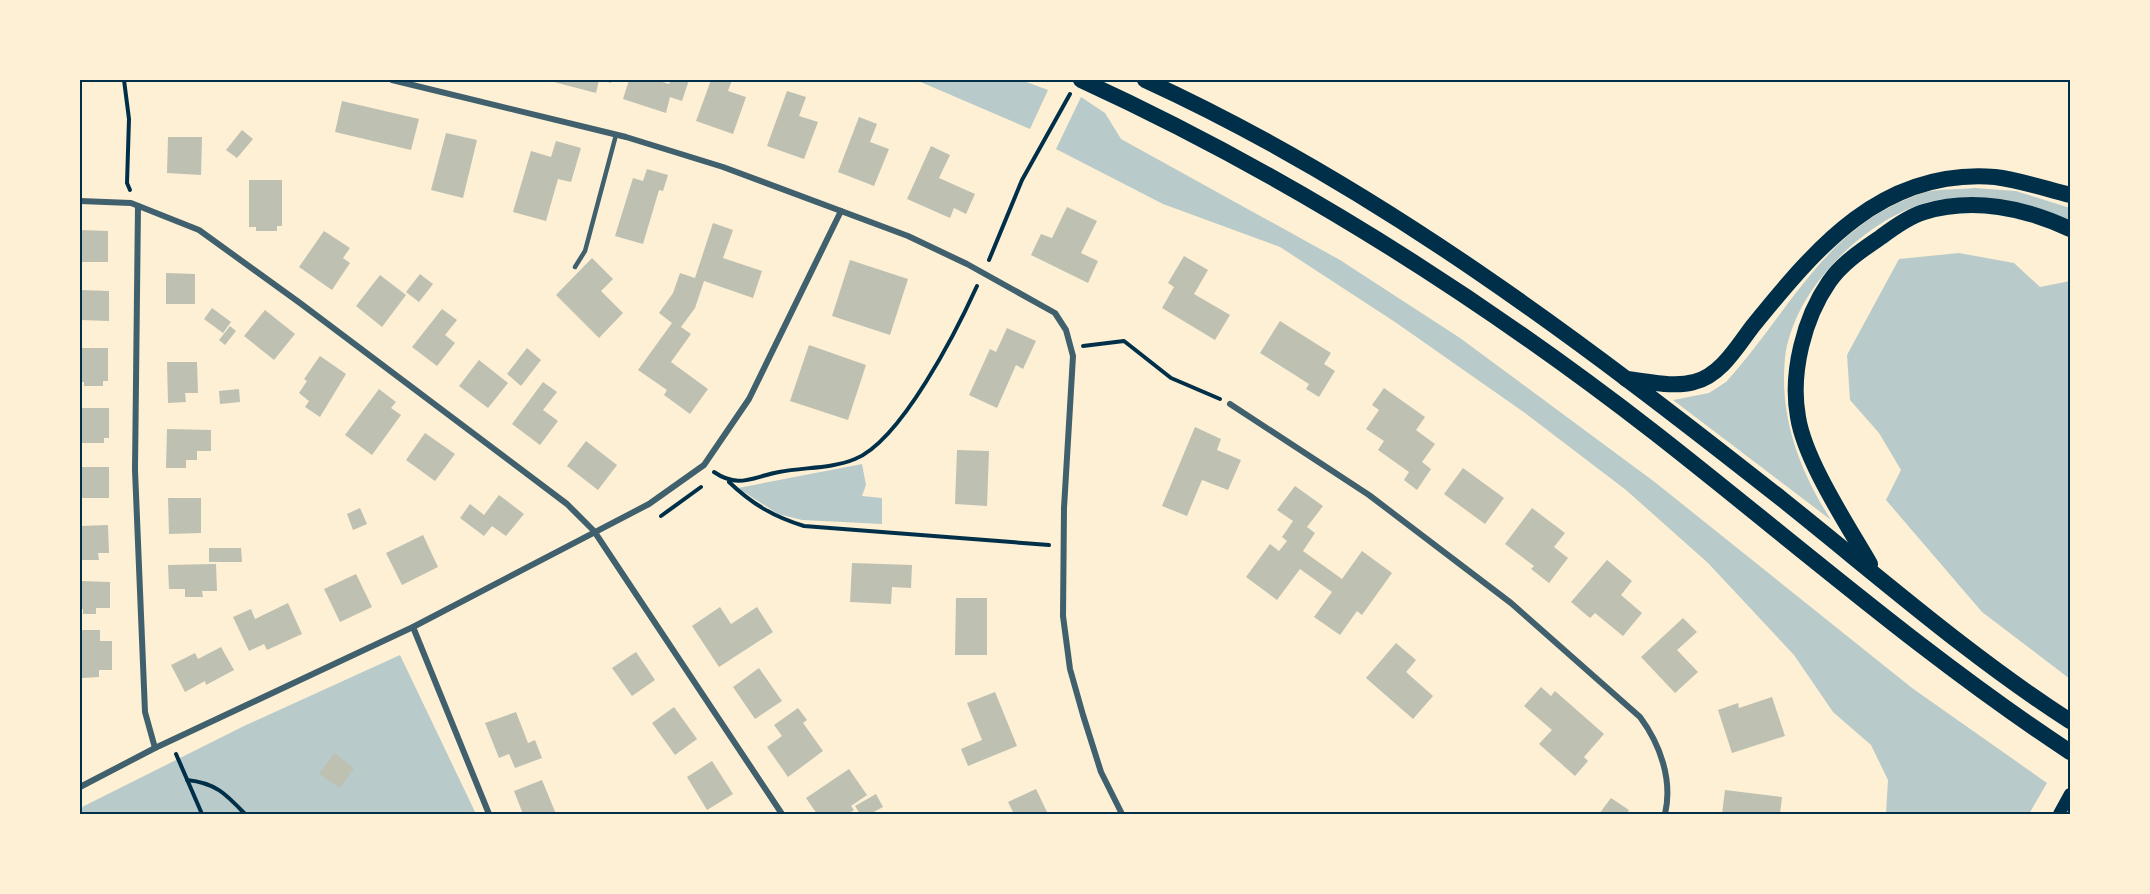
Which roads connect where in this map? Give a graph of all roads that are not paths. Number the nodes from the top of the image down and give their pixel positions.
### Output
1 (392, 80) edge
2 (1081, 80) edge
3 (1145, 80) edge
4 (616, 135) junction
5 (2070, 195) edge
6 (80, 201) edge
7 (137, 206) junction
8 (841, 212) junction
9 (2070, 229) edge
10 (575, 267) dead end
11 (1625, 379) junction
12 (1230, 404) road end
13 (594, 531) junction
14 (1875, 573) junction
15 (412, 627) junction
16 (2070, 721) edge
17 (155, 748) junction
18 (2070, 752) edge
19 (80, 787) edge
20 (2070, 794) edge
21 (2060, 812) edge
22 (489, 814) edge
23 (783, 814) edge
24 (1122, 814) edge
25 (1665, 814) edge

1 - 4 street
2 - 18 highway
3 - 11 highway
4 - 8 street
4 - 10 lane
5 - 11 highway
6 - 7 street
7 - 13 street
7 - 17 street
8 - 13 street
8 - 24 street
9 - 14 highway
11 - 14 highway
12 - 25 street
13 - 15 street
13 - 23 street
14 - 16 highway
15 - 17 street
15 - 22 street
17 - 19 street
20 - 21 main road

